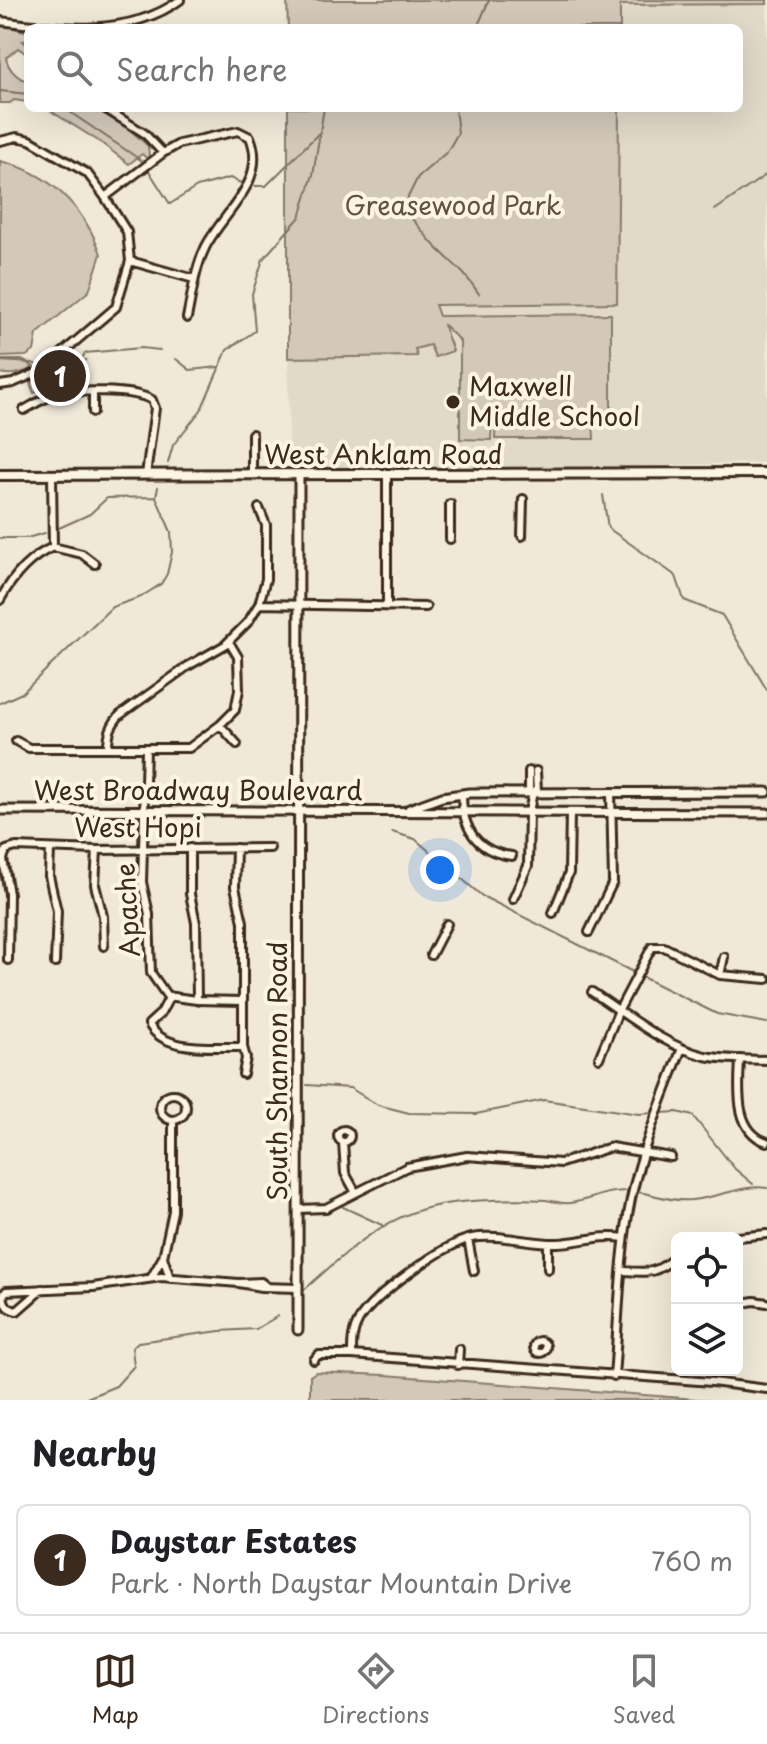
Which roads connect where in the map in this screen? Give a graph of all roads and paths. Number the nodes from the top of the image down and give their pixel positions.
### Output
1 (180, 0) edge
2 (0, 21) edge
3 (26, 24) edge
4 (129, 24) edge
5 (114, 112) edge
6 (0, 141) edge
7 (163, 153) junction
8 (105, 197) junction
9 (130, 261) junction
10 (194, 279) junction
11 (187, 318) dead end
12 (0, 383) edge
13 (93, 392) junction
14 (24, 410) dead end
15 (93, 412) dead end
16 (252, 434) dead end
17 (767, 473) edge
18 (0, 475) edge
19 (52, 475) junction
20 (146, 475) junction
21 (252, 475) junction
22 (299, 476) junction
23 (387, 476) junction
24 (523, 499) dead end
25 (450, 504) dead end
26 (259, 508) dead end
27 (522, 536) dead end
28 (450, 539) dead end
29 (53, 547) junction
30 (95, 564) dead end
31 (0, 579) edge
32 (8, 586) junction
33 (0, 600) edge
34 (259, 604) junction
35 (298, 606) junction
36 (387, 607) junction
37 (426, 607) dead end
38 (229, 642) junction
39 (220, 725) junction
40 (16, 741) dead end
41 (237, 744) dead end
42 (108, 747) junction
43 (146, 749) junction
44 (532, 771) dead end
45 (533, 792) junction
46 (611, 792) junction
47 (767, 792) edge
48 (462, 794) junction
49 (0, 810) edge
50 (144, 811) junction
51 (300, 811) junction
52 (396, 811) junction
53 (462, 811) junction
54 (529, 812) junction
55 (570, 813) junction
56 (612, 813) junction
57 (767, 813) edge
58 (190, 848) junction
59 (236, 848) junction
60 (270, 848) dead end
61 (50, 849) junction
62 (144, 849) junction
63 (97, 850) junction
64 (512, 856) dead end
65 (513, 899) dead end
66 (553, 913) dead end
67 (447, 924) dead end
68 (589, 932) dead end
69 (104, 946) dead end
70 (431, 955) dead end
71 (724, 957) dead end
72 (8, 960) dead end
73 (55, 963) dead end
74 (720, 975) junction
75 (767, 979) edge
76 (592, 992) dead end
77 (170, 996) junction
78 (197, 1000) junction
79 (243, 1001) junction
80 (619, 1010) junction
81 (243, 1047) junction
82 (682, 1048) junction
83 (599, 1058) dead end
84 (740, 1059) junction
85 (767, 1060) edge
86 (243, 1074) dead end
87 (739, 1103) junction
88 (730, 1104) dead end
89 (173, 1120) junction
90 (343, 1142) dead end
91 (767, 1142) edge
92 (643, 1152) junction
93 (671, 1157) dead end
94 (355, 1191) junction
95 (298, 1209) junction
96 (767, 1234) edge
97 (743, 1236) edge
98 (624, 1238) junction
99 (468, 1239) junction
100 (548, 1244) junction
101 (163, 1257) junction
102 (671, 1261) edge
103 (548, 1269) dead end
104 (474, 1271) dead end
105 (623, 1271) junction
106 (170, 1278) junction
107 (151, 1279) junction
108 (298, 1288) junction
109 (42, 1289) junction
110 (743, 1303) edge
111 (767, 1303) edge
112 (298, 1330) dead end
113 (459, 1349) dead end
114 (540, 1354) dead end
115 (352, 1355) junction
116 (314, 1360) dead end
117 (458, 1365) junction
118 (538, 1371) junction
119 (614, 1376) junction
120 (680, 1376) edge
121 (680, 1380) junction
122 (767, 1389) edge

1 - 4 street
2 - 3 street
5 - 7 street
6 - 8 street
7 - 8 street
7 - 10 street
8 - 9 street
9 - 10 street
9 - 12 street
10 - 11 street
13 - 14 street
13 - 15 street
13 - 20 street
16 - 21 street
17 - 23 main road, West Anklam Road
18 - 19 main road, West Anklam Road
19 - 20 main road, West Anklam Road
19 - 29 street
20 - 21 main road, West Anklam Road
21 - 22 main road, West Anklam Road
22 - 23 main road, West Anklam Road
22 - 35 street, South Shannon Road
23 - 36 street
24 - 27 street
25 - 28 street
26 - 34 street
29 - 30 street
29 - 32 street
31 - 32 street
32 - 33 street
34 - 35 street
34 - 38 street
35 - 36 street
35 - 51 street, South Shannon Road
36 - 37 street
38 - 39 street
38 - 42 street
39 - 41 street
39 - 43 street
40 - 42 street
42 - 43 street
43 - 50 street, Apache
44 - 45 street
45 - 46 street, West Broadway Boulevard
45 - 48 street, West Broadway Boulevard
45 - 54 street
46 - 47 street, West Broadway Boulevard
46 - 56 street
48 - 52 street, West Broadway Boulevard
48 - 53 street
49 - 50 street, West Broadway Boulevard
50 - 51 street, West Broadway Boulevard
50 - 62 street, Apache
51 - 52 street, West Broadway Boulevard
51 - 95 street, South Shannon Road
52 - 53 street, West Broadway Boulevard
53 - 54 street, West Broadway Boulevard
53 - 64 street
54 - 55 street, West Broadway Boulevard
54 - 65 street
55 - 56 street, West Broadway Boulevard
55 - 66 street
56 - 57 street, West Broadway Boulevard
56 - 68 street
58 - 59 street, West Hopi
58 - 62 street, West Hopi
58 - 78 street
59 - 60 street, West Hopi
59 - 79 street
61 - 63 street, West Hopi
61 - 72 street, West Hopi
61 - 73 street
62 - 63 street, West Hopi
62 - 77 street, Apache
63 - 69 street
67 - 70 street
71 - 74 street
74 - 75 street
74 - 80 street
76 - 80 street
77 - 78 street
77 - 81 street
78 - 79 street
79 - 81 street
80 - 82 street
80 - 83 street
81 - 86 street
82 - 84 street
82 - 92 street
84 - 85 street
84 - 87 street
87 - 88 street
87 - 91 street
89 - 89 street
89 - 101 street
90 - 94 street
92 - 93 street
92 - 94 street
92 - 98 street
94 - 95 street
95 - 108 street, South Shannon Road
96 - 97 street
98 - 100 street
98 - 105 street
99 - 100 street
99 - 104 street
99 - 115 street
100 - 103 street
101 - 106 street
101 - 107 street
102 - 105 street
105 - 119 street
106 - 107 street
106 - 108 street
107 - 109 street
108 - 112 street, South Shannon Road
109 - 109 street
110 - 111 street
113 - 117 street
114 - 118 street
115 - 116 street
115 - 117 street
117 - 118 street
118 - 119 street
119 - 121 street
120 - 121 street
121 - 122 street

